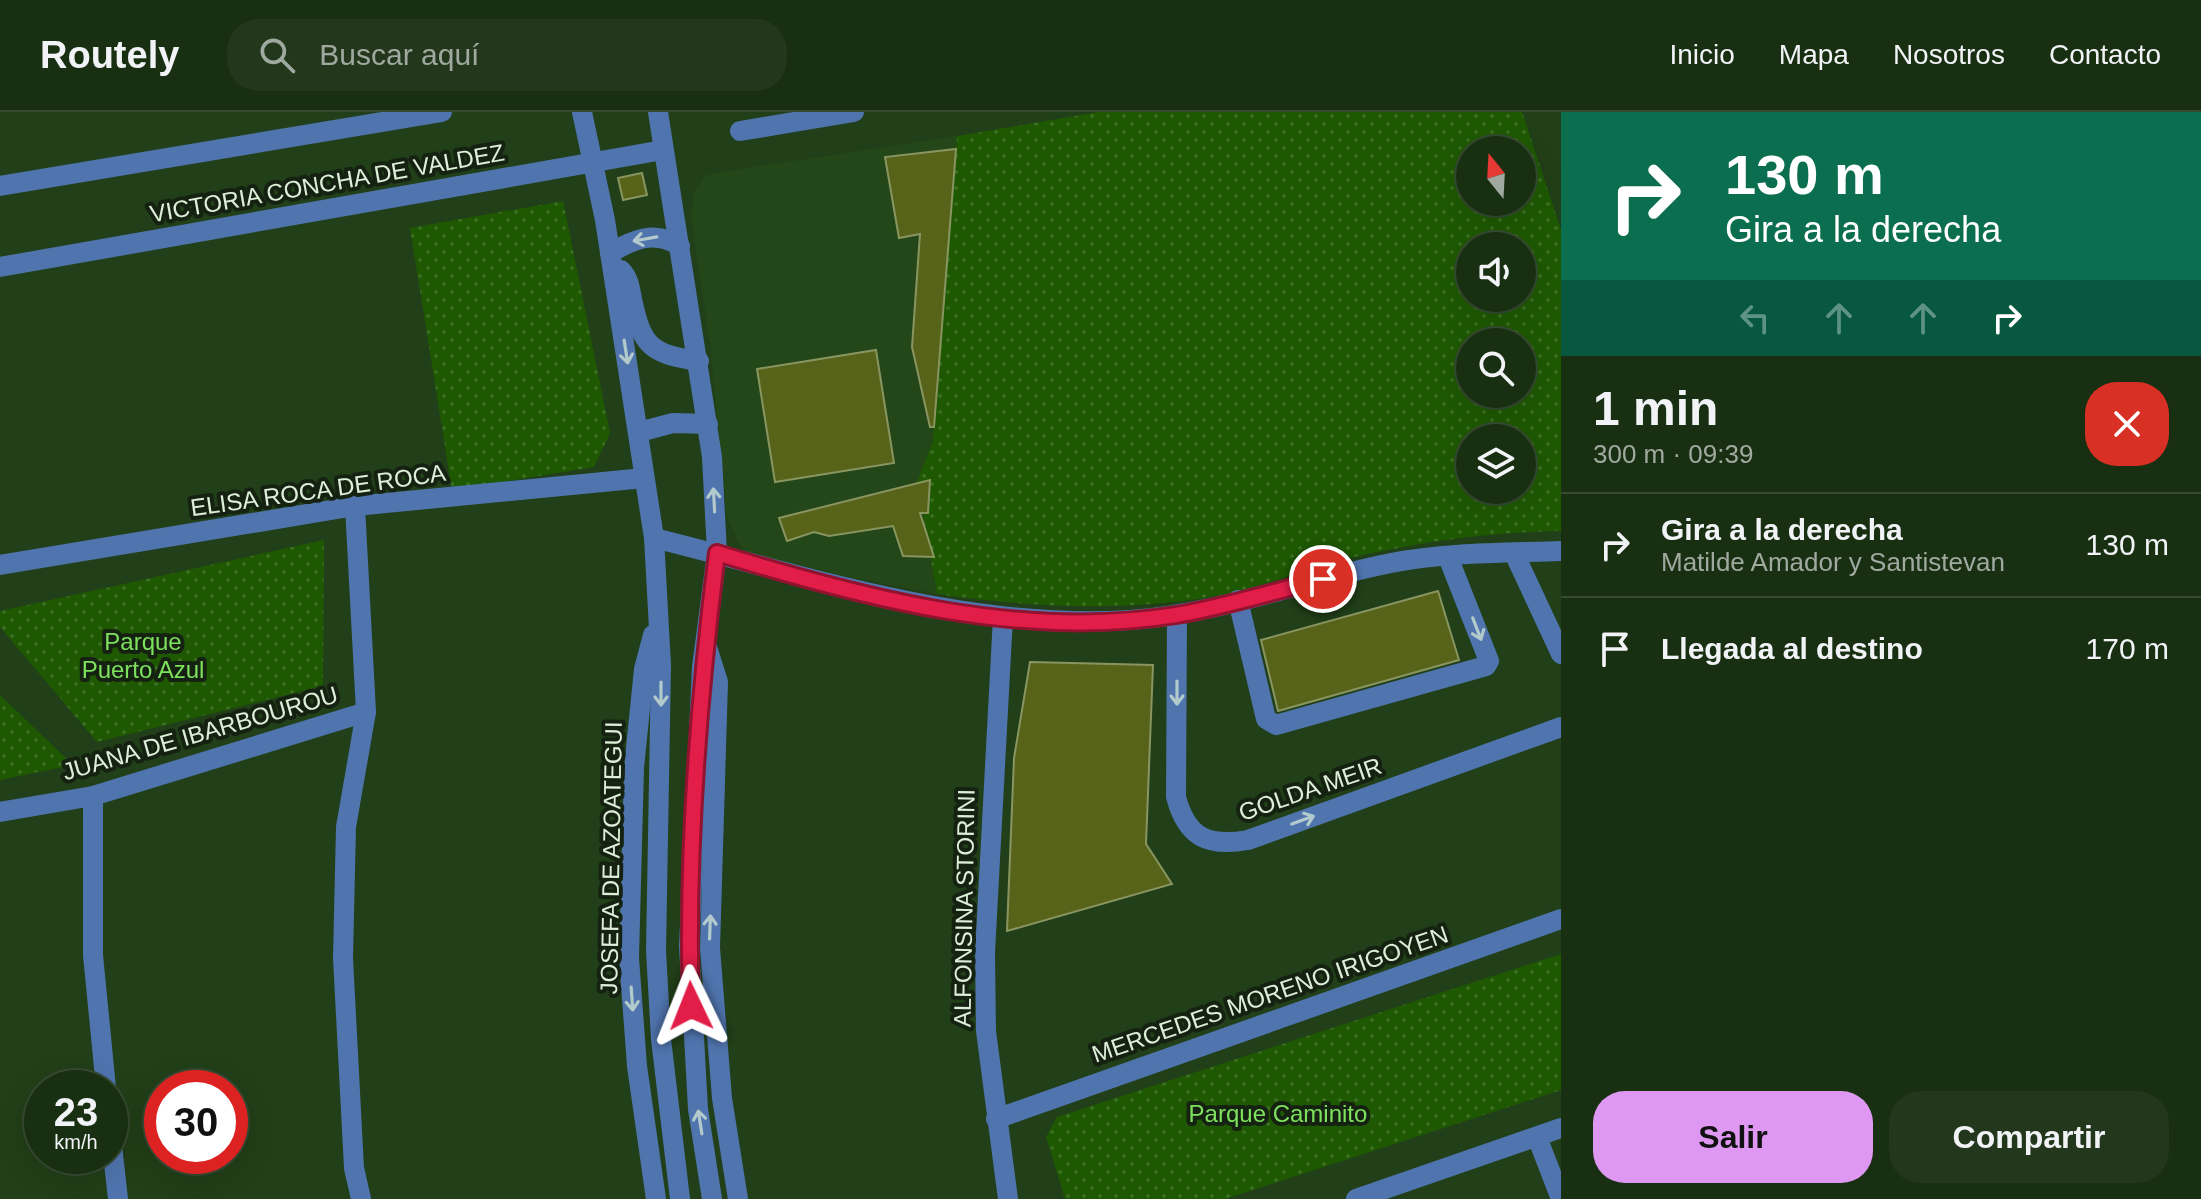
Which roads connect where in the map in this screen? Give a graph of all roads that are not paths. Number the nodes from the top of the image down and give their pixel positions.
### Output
1 (442, 112) edge
2 (582, 112) edge
3 (658, 112) edge
4 (854, 112) edge
5 (740, 131) dead end
6 (663, 150) junction
7 (595, 163) junction
8 (0, 186) edge
9 (680, 246) junction
10 (611, 259) junction
11 (0, 267) edge
12 (699, 361) junction
13 (708, 424) junction
14 (639, 432) junction
15 (644, 478) junction
16 (355, 506) junction
17 (654, 538) junction
18 (1561, 551) edge
19 (717, 553) junction
20 (1514, 553) junction
21 (1448, 557) junction
22 (0, 565) edge
23 (1238, 600) junction
24 (1177, 615) junction
25 (658, 616) junction
26 (1003, 617) junction
27 (705, 640) junction
28 (1561, 654) edge
29 (366, 712) junction
30 (1561, 727) edge
31 (93, 796) junction
32 (0, 812) edge
33 (1561, 919) edge
34 (104, 1070) edge
35 (996, 1119) junction
36 (1561, 1128) edge
37 (1537, 1137) junction
38 (115, 1174) edge
39 (118, 1199) edge
40 (361, 1199) edge
41 (656, 1199) edge
42 (680, 1199) edge
43 (712, 1199) edge
44 (738, 1199) edge
45 (1008, 1199) edge
46 (1356, 1199) edge
47 (1561, 1199) edge

1 - 8 street
2 - 7 street, JOSEFA DE AZOATEGUI
3 - 6 street
4 - 5 street
6 - 7 street, VICTORIA CONCHA DE VALDEZ
6 - 9 street
7 - 10 street, JOSEFA DE AZOATEGUI
7 - 11 street, VICTORIA CONCHA DE VALDEZ
9 -> 10 street
9 - 12 street
10 - 12 street
10 -> 14 street, JOSEFA DE AZOATEGUI
12 - 13 street
13 - 14 street
19 -> 13 street
14 - 15 street, JOSEFA DE AZOATEGUI
15 - 16 street, ELISA ROCA DE ROCA
15 - 17 street, JOSEFA DE AZOATEGUI
16 - 22 street, ELISA ROCA DE ROCA
16 - 29 street
17 - 19 street
17 - 25 street, JOSEFA DE AZOATEGUI
18 - 20 street
19 - 26 street
19 - 27 street
20 - 21 street
20 - 28 street
21 - 23 street
21 -> 23 street
23 - 24 street
24 - 26 street
24 -> 30 street, GOLDA MEIR
25 -> 41 street, JOSEFA DE AZOATEGUI
25 -> 42 street, JOSEFA DE AZOATEGUI
26 - 35 street, ALFONSINA STORINI
43 -> 27 street
44 -> 27 street
29 - 31 street, JUANA DE IBARBOUROU
29 - 40 street
31 - 32 street, JUANA DE IBARBOUROU
31 - 34 street
33 - 35 street, MERCEDES MORENO IRIGOYEN
35 - 45 street, ALFONSINA STORINI
36 - 37 street
37 - 46 street
37 - 47 street
38 - 39 street

